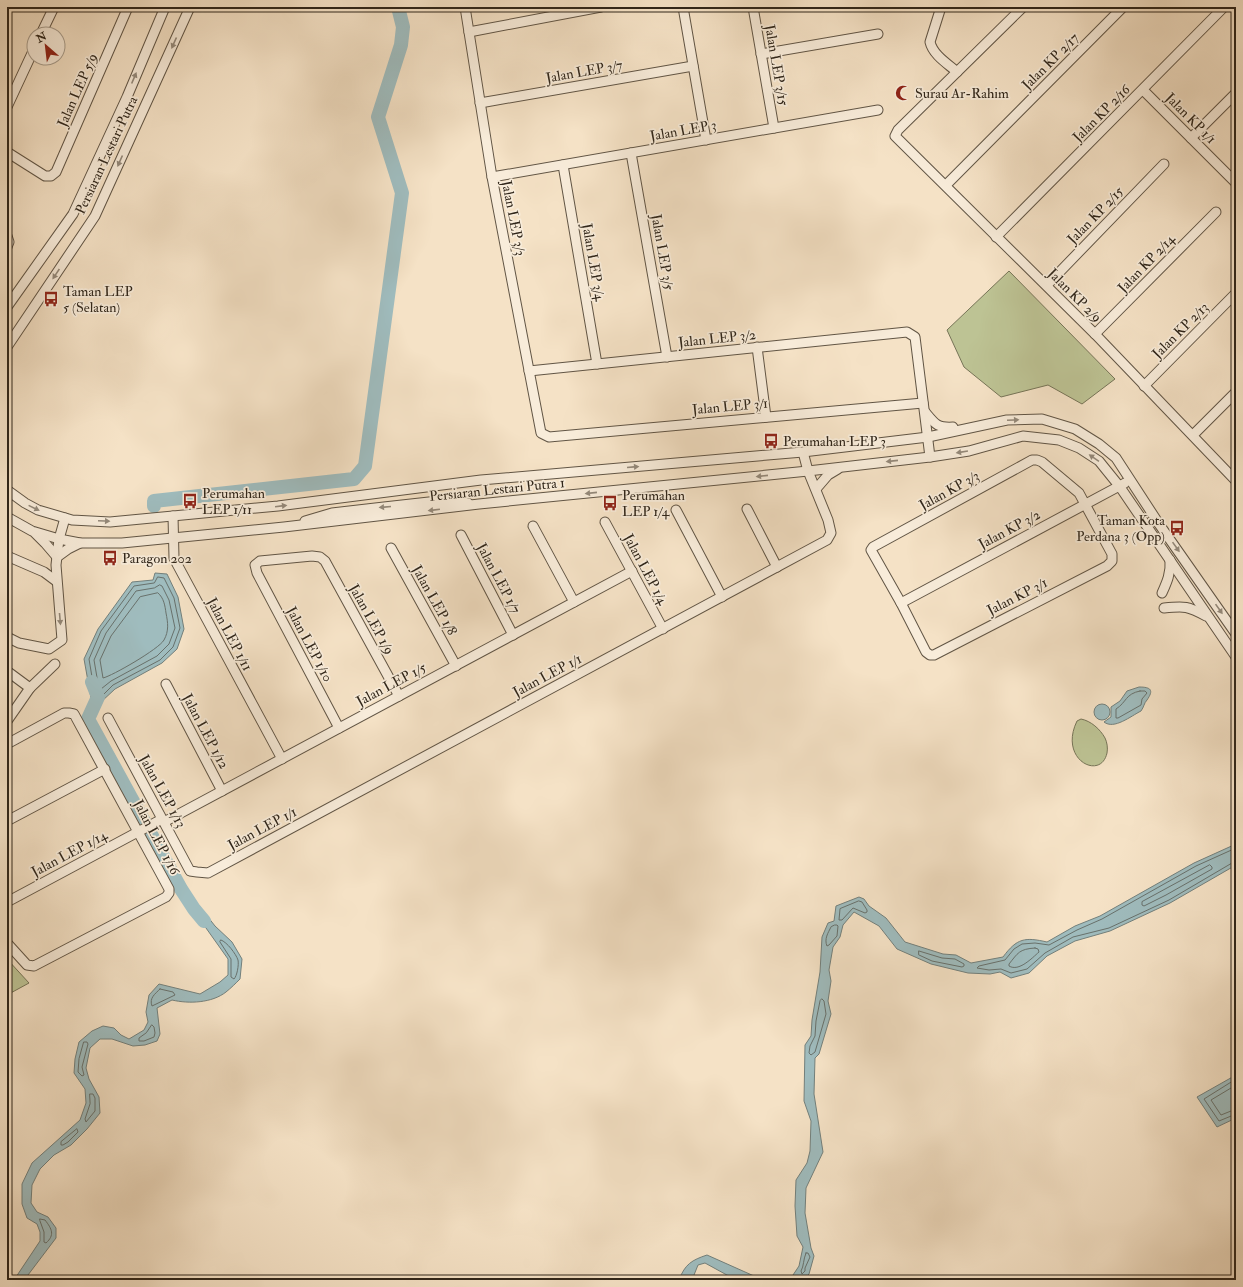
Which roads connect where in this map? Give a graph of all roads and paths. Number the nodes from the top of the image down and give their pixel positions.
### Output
1 (54, 7) edge
2 (128, 7) edge
3 (165, 7) edge
4 (190, 7) edge
5 (465, 7) edge
6 (601, 7) edge
7 (683, 7) edge
8 (753, 7) edge
9 (941, 7) edge
10 (1023, 7) edge
11 (1123, 7) edge
12 (1224, 7) edge
13 (45, 26) edge
14 (469, 32) junction
15 (878, 34) dead end
16 (761, 54) junction
17 (26, 66) edge
18 (693, 66) junction
19 (957, 72) junction
20 (1143, 90) junction
21 (1236, 93) edge
22 (480, 103) junction
23 (7, 107) edge
24 (878, 110) dead end
25 (774, 128) junction
26 (1191, 138) junction
27 (706, 140) junction
28 (7, 152) edge
29 (631, 153) junction
30 (1164, 164) dead end
31 (562, 165) junction
32 (492, 177) junction
33 (1236, 183) edge
34 (946, 185) junction
35 (1216, 212) dead end
36 (996, 237) junction
37 (1047, 285) junction
38 (1236, 293) edge
39 (7, 307) edge
40 (1095, 334) junction
41 (7, 347) edge
42 (757, 347) junction
43 (667, 357) junction
44 (597, 364) junction
45 (529, 371) junction
46 (1144, 386) junction
47 (1236, 392) edge
48 (924, 408) junction
49 (766, 417) junction
50 (974, 427) junction
51 (541, 433) joint
52 (1193, 435) junction
53 (928, 437) junction
54 (803, 452) junction
55 (930, 457) junction
56 (841, 467) junction
57 (808, 471) junction
58 (1131, 479) junction
59 (1236, 481) edge
60 (1120, 487) junction
61 (816, 489) junction
62 (7, 490) edge
63 (1085, 504) junction
64 (747, 508) dead end
65 (676, 510) dead end
66 (173, 516) junction
67 (7, 517) edge
68 (65, 518) junction
69 (605, 522) dead end
70 (534, 526) dead end
71 (32, 531) junction
72 (461, 535) dead end
73 (173, 538) junction
74 (59, 539) junction
75 (80, 543) junction
76 (391, 548) dead end
77 (7, 556) edge
78 (320, 557) joint
79 (1170, 560) junction
80 (56, 561) junction
81 (777, 567) junction
82 (37, 569) junction
83 (632, 571) junction
84 (56, 582) junction
85 (1162, 593) dead end
86 (722, 597) junction
87 (574, 602) junction
88 (901, 603) junction
89 (1164, 608) dead end
90 (1209, 618) junction
91 (663, 629) junction
92 (1236, 634) edge
93 (513, 635) junction
94 (7, 637) edge
95 (1236, 657) edge
96 (55, 664) dead end
97 (456, 666) junction
98 (7, 671) edge
99 (166, 684) dead end
100 (30, 688) junction
101 (399, 696) junction
102 (108, 718) dead end
103 (7, 721) edge
104 (339, 728) junction
105 (7, 744) edge
106 (282, 759) junction
107 (105, 769) junction
108 (222, 792) junction
109 (7, 821) edge
110 (161, 821) junction
111 (141, 830) junction
112 (197, 872) joint
113 (7, 902) edge
114 (7, 943) edge

1 - 13 street
2 - 28 street, Jalan LEP 5/9
39 -> 3 street, Persiaran Lestari Putra
4 -> 41 street, Persiaran Lestari Putra
5 - 14 street, Jalan LEP 3/3
6 - 14 street
7 - 18 street
8 - 16 street, Jalan LEP 3/15
9 - 19 street
10 - 19 street
11 - 34 street, Jalan KP 2/17
12 - 20 street, Jalan KP 2/16
14 - 22 street, Jalan LEP 3/3
15 - 16 street
16 - 25 street, Jalan LEP 3/15
17 - 23 street
18 - 22 street, Jalan LEP 3/7
18 - 27 street
19 - 34 street, Jalan KP 2/9
20 - 26 street, Jalan KP 1/1
20 - 36 street, Jalan KP 2/16
21 - 26 street
22 - 32 street, Jalan LEP 3/3
24 - 25 street, Jalan LEP 3
25 - 27 street, Jalan LEP 3
26 - 33 street, Jalan KP 1/1
27 - 29 street, Jalan LEP 3
29 - 31 street, Jalan LEP 3
29 - 43 street, Jalan LEP 3/5
30 - 37 street, Jalan KP 2/15
31 - 32 street, Jalan LEP 3
31 - 44 street, Jalan LEP 3/4
32 - 45 street, Jalan LEP 3/3
34 - 36 street, Jalan KP 2/9
35 - 40 street, Jalan KP 2/14
36 - 37 street, Jalan KP 2/9
37 - 40 street, Jalan KP 2/9
38 - 46 street, Jalan KP 2/13
40 - 46 street, Jalan KP 2/9
42 - 43 street, Jalan LEP 3/2
42 - 48 street, Jalan LEP 3/2
42 - 49 street
43 - 44 street, Jalan LEP 3/2
44 - 45 street, Jalan LEP 3/2
45 - 51 street, Jalan LEP 3/3
46 - 52 street, Jalan KP 2/9
47 - 52 street
48 - 49 street, Jalan LEP 3/1
48 - 50 street
48 - 53 street
49 - 51 street, Jalan LEP 3/1
50 - 53 street, Persiaran Lestari Putra 1
50 -> 58 street
52 - 59 street, Jalan KP 2/9
53 - 54 street, Persiaran Lestari Putra 1
53 - 55 street
54 - 57 street, Jalan LEP 1/1
66 -> 54 street, Persiaran Lestari Putra 1
55 -> 56 street, Persiaran Lestari Putra 1
60 -> 55 street, Persiaran Lestari Putra 1
56 - 57 street, Persiaran Lestari Putra 1
56 - 61 street
57 - 61 street, Jalan LEP 1/1
57 -> 73 street, Persiaran Lestari Putra 1
58 - 60 street, Jalan KP 3/2
58 -> 92 street
60 - 63 street, Jalan KP 3/2
60 - 79 street, Persiaran Lestari Putra 1
61 - 81 street, Jalan LEP 1/1
62 -> 68 street, Persiaran Lestari Putra 1
63 - 88 street, Jalan KP 3/2
63 - 88 street, Jalan KP 3/3
63 - 88 street, Jalan KP 3/1
64 - 81 street
65 - 86 street
68 -> 66 street, Persiaran Lestari Putra 1
66 - 73 street, Jalan LEP 1/11
67 - 71 street
68 - 74 street
69 - 83 street, Jalan LEP 1/4
70 - 87 street
71 - 74 street
71 - 80 street
72 - 93 street, Jalan LEP 1/7
73 - 75 street
73 - 106 street, Jalan LEP 1/11
74 - 75 street
74 - 80 street
75 - 80 street
76 - 97 street, Jalan LEP 1/8
77 - 82 street
78 - 101 street, Jalan LEP 1/9
78 - 104 street, Jalan LEP 1/10
79 - 85 street
79 - 90 street, Persiaran Lestari Putra 1
80 - 82 street
80 - 84 street
81 - 86 street, Jalan LEP 1/1
82 - 84 street
83 - 87 street, Jalan LEP 1/5
83 - 91 street, Jalan LEP 1/4
84 -> 94 street
86 - 91 street, Jalan LEP 1/1
87 - 93 street, Jalan LEP 1/5
89 - 90 street
90 - 95 street, Persiaran Lestari Putra 1
91 - 112 street, Jalan LEP 1/1
93 - 97 street, Jalan LEP 1/5
96 - 100 street
97 - 101 street, Jalan LEP 1/5
98 - 100 street
99 - 108 street, Jalan LEP 1/12
100 - 103 street
101 - 104 street, Jalan LEP 1/5
102 - 110 street, Jalan LEP 1/13
104 - 106 street, Jalan LEP 1/5
105 - 107 street, Jalan LEP 1/16
106 - 108 street, Jalan LEP 1/5
107 - 109 street
107 - 111 street, Jalan LEP 1/16
108 - 110 street, Jalan LEP 1/5
110 - 111 street, Jalan LEP 1/14
110 - 112 street, Jalan LEP 1/13
111 - 113 street, Jalan LEP 1/14
111 - 114 street, Jalan LEP 1/16

